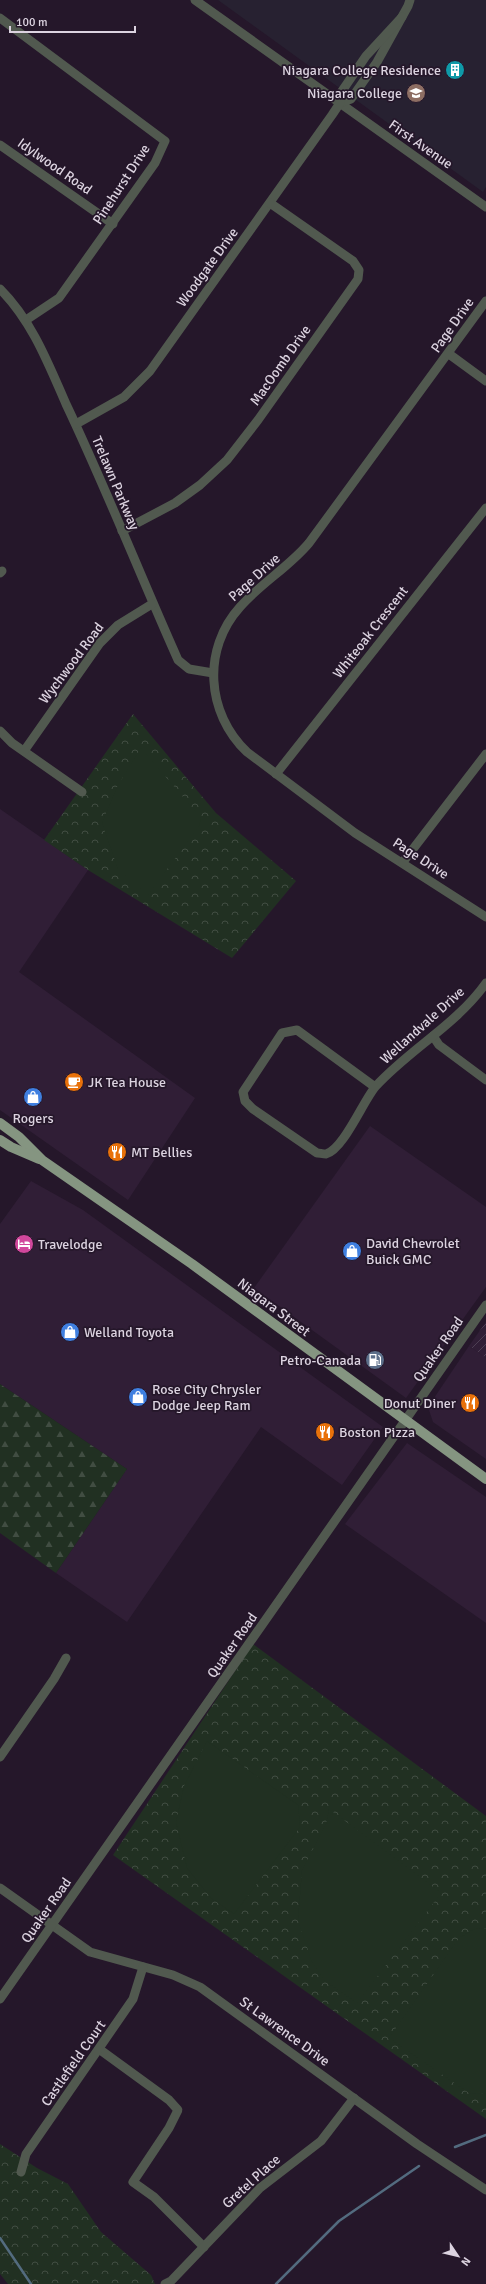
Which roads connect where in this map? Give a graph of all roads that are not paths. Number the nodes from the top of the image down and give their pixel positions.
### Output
1 (195, 0) edge
2 (410, 0) edge
3 (0, 18) edge
4 (340, 103) junction
5 (0, 145) edge
6 (270, 203) junction
7 (486, 207) edge
8 (113, 224) junction
9 (0, 289) edge
10 (486, 301) edge
11 (26, 320) junction
12 (449, 354) junction
13 (486, 380) edge
14 (76, 424) junction
15 (486, 508) edge
16 (122, 531) junction
17 (152, 604) junction
18 (213, 672) junction
19 (0, 731) edge
20 (24, 751) junction
21 (486, 754) edge
22 (276, 774) junction
23 (82, 792) dead end
24 (403, 862) junction
25 (486, 917) edge
26 (486, 983) edge
27 (433, 1036) junction
28 (486, 1080) edge
29 (375, 1087) junction
30 (0, 1123) edge
31 (0, 1140) edge
32 (42, 1160) junction
33 (486, 1305) edge
34 (405, 1421) junction
35 (486, 1479) edge
36 (66, 1658) dead end
37 (0, 1757) edge
38 (0, 1888) edge
39 (53, 1926) junction
40 (143, 1967) junction
41 (0, 2000) edge
42 (99, 2050) junction
43 (354, 2098) junction
44 (20, 2172) dead end
45 (486, 2190) edge
46 (204, 2247) junction
47 (165, 2284) edge

1 - 4 street, First Avenue
2 - 4 street
3 - 8 street, Pinehurst Drive
4 - 6 street, Woodgate Drive
4 - 7 street, First Avenue
5 - 8 street, Idylwood Road
6 - 14 street, Woodgate Drive
6 - 16 street, MacOomb Drive
8 - 11 street, Pinehurst Drive
9 - 11 street, Trelawn Parkway
10 - 12 street, Page Drive
11 - 14 street, Trelawn Parkway
12 - 13 street
12 - 18 street, Page Drive
14 - 16 street, Trelawn Parkway
15 - 22 street, Whiteoak Crescent
16 - 17 street, Trelawn Parkway
17 - 18 street, Trelawn Parkway
17 - 20 street, Wychwood Road
18 - 22 street, Page Drive
19 - 20 street
20 - 23 street
21 - 24 street
22 - 24 street, Page Drive
24 - 25 street, Page Drive
26 - 27 street, Wellandvale Drive
27 - 28 street
27 - 29 street, Wellandvale Drive
29 - 29 street, Wellandvale Drive
30 - 32 main road, Niagara Street
31 - 32 main road, Niagara Street
32 - 34 main road, Niagara Street
33 - 34 street, Quaker Road
34 - 35 main road, Niagara Street
34 - 39 street, Quaker Road
36 - 37 street
38 - 39 street, St Lawrence Drive
39 - 40 street, St Lawrence Drive
39 - 41 street, Quaker Road
40 - 42 street, Castlefield Court
40 - 43 street, St Lawrence Drive
42 - 44 street, Castlefield Court
42 - 46 street
43 - 45 street, St Lawrence Drive
43 - 46 street, Gretel Place
46 - 47 street, Gretel Place

